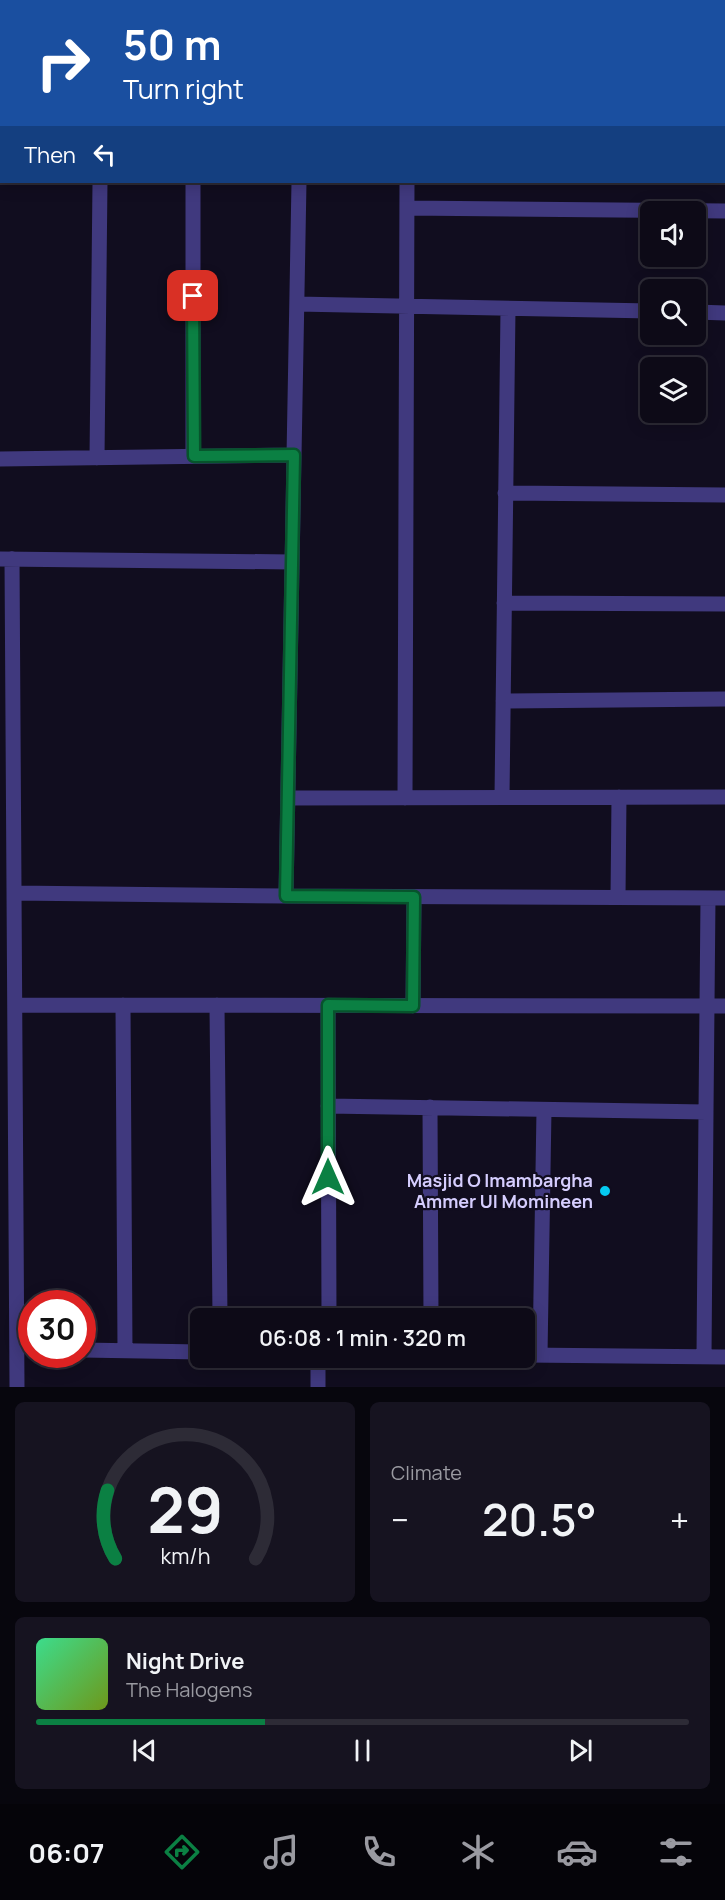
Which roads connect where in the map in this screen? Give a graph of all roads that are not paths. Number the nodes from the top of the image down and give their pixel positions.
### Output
1 (100, 183) edge
2 (193, 183) edge
3 (299, 183) edge
4 (407, 183) edge
5 (407, 208) junction
6 (725, 211) edge
7 (297, 304) junction
8 (406, 306) junction
9 (508, 309) junction
10 (640, 311) edge
11 (706, 312) edge
12 (725, 313) edge
13 (294, 455) junction
14 (194, 456) junction
15 (97, 458) junction
16 (0, 459) edge
17 (506, 493) junction
18 (725, 495) edge
19 (6, 559) edge
20 (292, 562) junction
21 (504, 603) junction
22 (725, 604) edge
23 (7, 673) edge
24 (725, 699) edge
25 (503, 701) junction
26 (502, 797) junction
27 (619, 797) junction
28 (725, 797) edge
29 (288, 798) junction
30 (405, 798) junction
31 (14, 893) junction
32 (286, 896) junction
33 (414, 897) junction
34 (618, 897) junction
35 (708, 898) junction
36 (725, 898) edge
37 (15, 1005) junction
38 (123, 1005) junction
39 (217, 1005) junction
40 (328, 1005) junction
41 (413, 1006) junction
42 (708, 1006) junction
43 (725, 1006) edge
44 (328, 1106) junction
45 (429, 1107) junction
46 (544, 1110) junction
47 (706, 1112) junction
48 (8, 1171) edge
49 (19, 1290) edge
50 (220, 1308) edge
51 (329, 1308) edge
52 (431, 1308) edge
53 (535, 1310) edge
54 (96, 1350) edge
55 (125, 1351) junction
56 (190, 1352) edge
57 (535, 1355) edge
58 (704, 1357) junction
59 (725, 1357) edge
60 (20, 1368) edge
61 (318, 1368) edge
62 (17, 1387) edge
63 (318, 1387) edge

1 - 15 street
2 - 14 street
3 - 7 street
4 - 5 street
5 - 6 street
5 - 8 street
7 - 8 street
7 - 13 street
8 - 9 street
8 - 30 street
9 - 10 street
9 - 17 street
11 - 12 street
13 - 14 street
13 - 20 street
14 - 15 street
15 - 16 street
17 - 18 street
17 - 21 street
19 - 20 street
19 - 23 street
20 - 29 street
21 - 22 street
21 - 25 street
23 - 31 street
24 - 25 street
25 - 26 street
26 - 27 street
26 - 30 street
27 - 28 street
27 - 34 street
29 - 30 street
29 - 32 street
31 - 32 street
31 - 37 street
32 - 33 street
33 - 34 street
33 - 41 street
34 - 35 street
35 - 36 street
35 - 42 street
37 - 38 street
37 - 48 street
38 - 39 street
38 - 55 street
39 - 40 street
39 - 50 street
40 - 41 street
40 - 44 street
41 - 42 street
42 - 43 street
42 - 47 street
44 - 45 street
44 - 51 street
45 - 46 street
45 - 52 street
46 - 47 street
46 - 53 street
47 - 58 street
48 - 49 street
54 - 55 street
55 - 56 street
57 - 58 street
58 - 59 street
60 - 62 street
61 - 63 street

